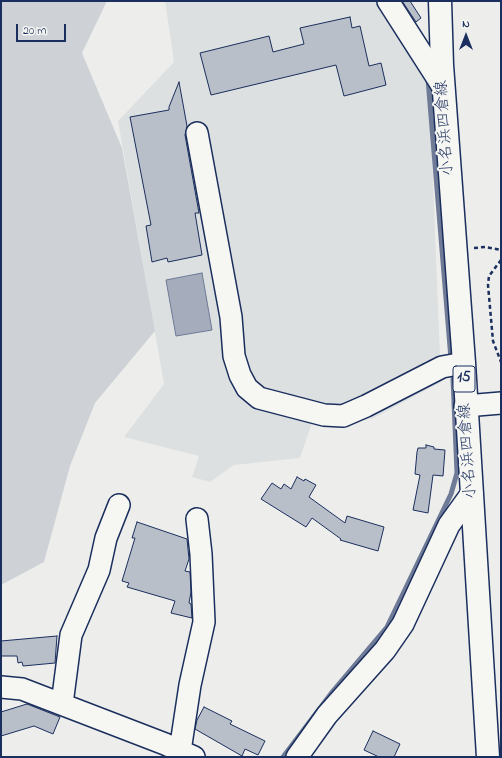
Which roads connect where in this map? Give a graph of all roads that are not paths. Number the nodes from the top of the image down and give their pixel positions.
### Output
1 (388, 1) edge
2 (440, 1) edge
3 (443, 87) junction
4 (197, 133) dead end
5 (464, 363) junction
6 (501, 404) edge
7 (465, 406) junction
8 (472, 493) junction
9 (119, 505) dead end
10 (196, 519) dead end
11 (1, 687) edge
12 (62, 704) junction
13 (187, 754) edge
14 (297, 757) edge
15 (488, 757) edge

1 - 3 street
2 - 3 main road, 小名浜四倉線 / 15
3 - 5 main road, 小名浜四倉線 / 15
4 - 5 street
5 - 7 main road, 小名浜四倉線 / 15
6 - 7 street
7 - 8 main road, 小名浜四倉線 / 15
8 - 14 street
8 - 15 main road, 小名浜四倉線 / 15
9 - 12 street
10 - 13 street
11 - 12 street
12 - 13 street

